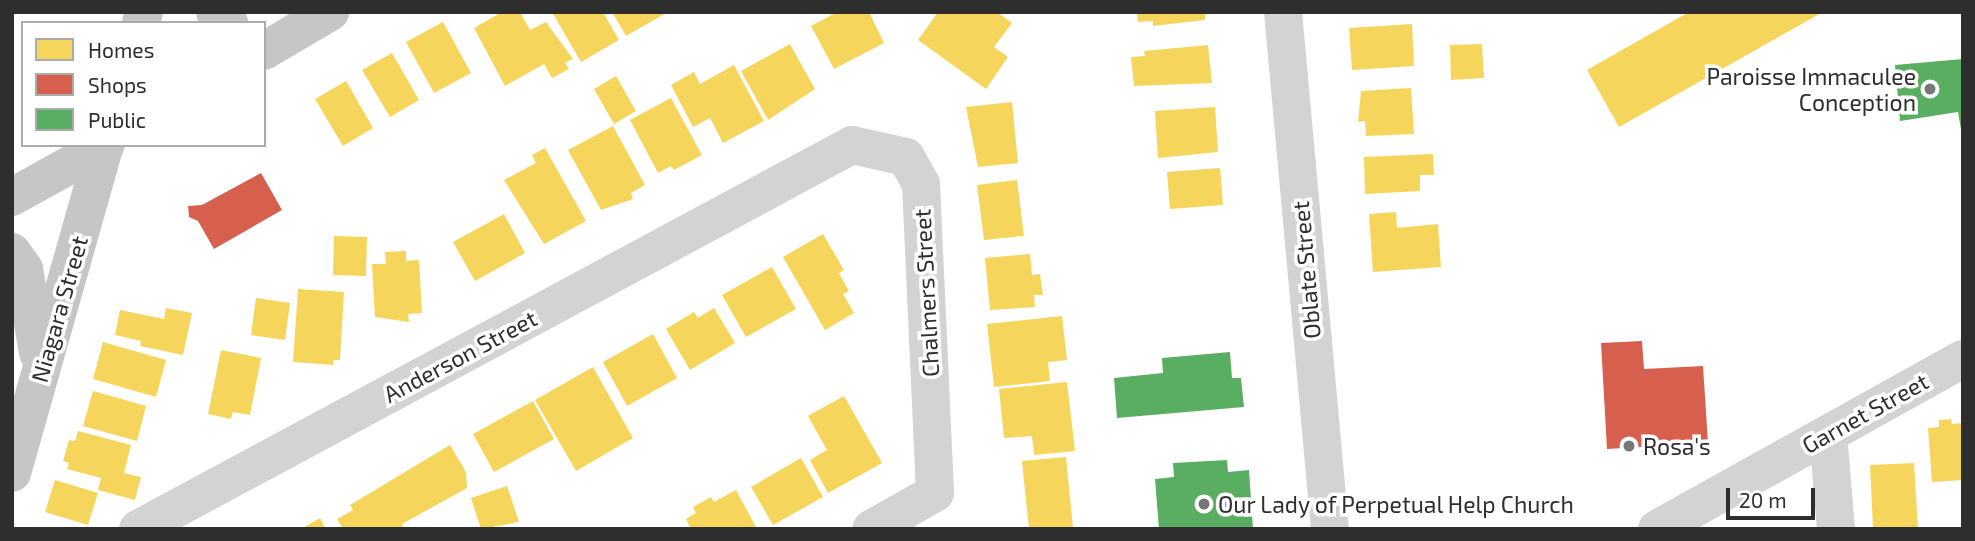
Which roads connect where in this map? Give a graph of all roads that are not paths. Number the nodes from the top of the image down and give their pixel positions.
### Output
1 (1283, 12) edge
2 (326, 14) edge
3 (266, 23) edge
4 (266, 50) edge
5 (101, 147) edge
6 (104, 147) edge
7 (783, 182) joint
8 (12, 197) edge
9 (12, 252) edge
10 (1963, 359) edge
11 (40, 373) junction
12 (1828, 434) junction
13 (12, 472) edge
14 (138, 529) edge
15 (871, 529) edge
16 (1330, 529) edge
17 (1657, 529) edge
18 (1836, 529) edge

1 - 16 street, Oblate Street
2 - 3 main road
2 - 4 main road
5 - 8 main road
6 - 11 main road, Niagara Street
7 - 14 street, Anderson Street
7 - 15 street, Chalmers Street
9 - 11 main road
10 - 12 street, Garnet Street
11 - 13 main road, Niagara Street
12 - 17 street, Garnet Street
12 - 18 street

